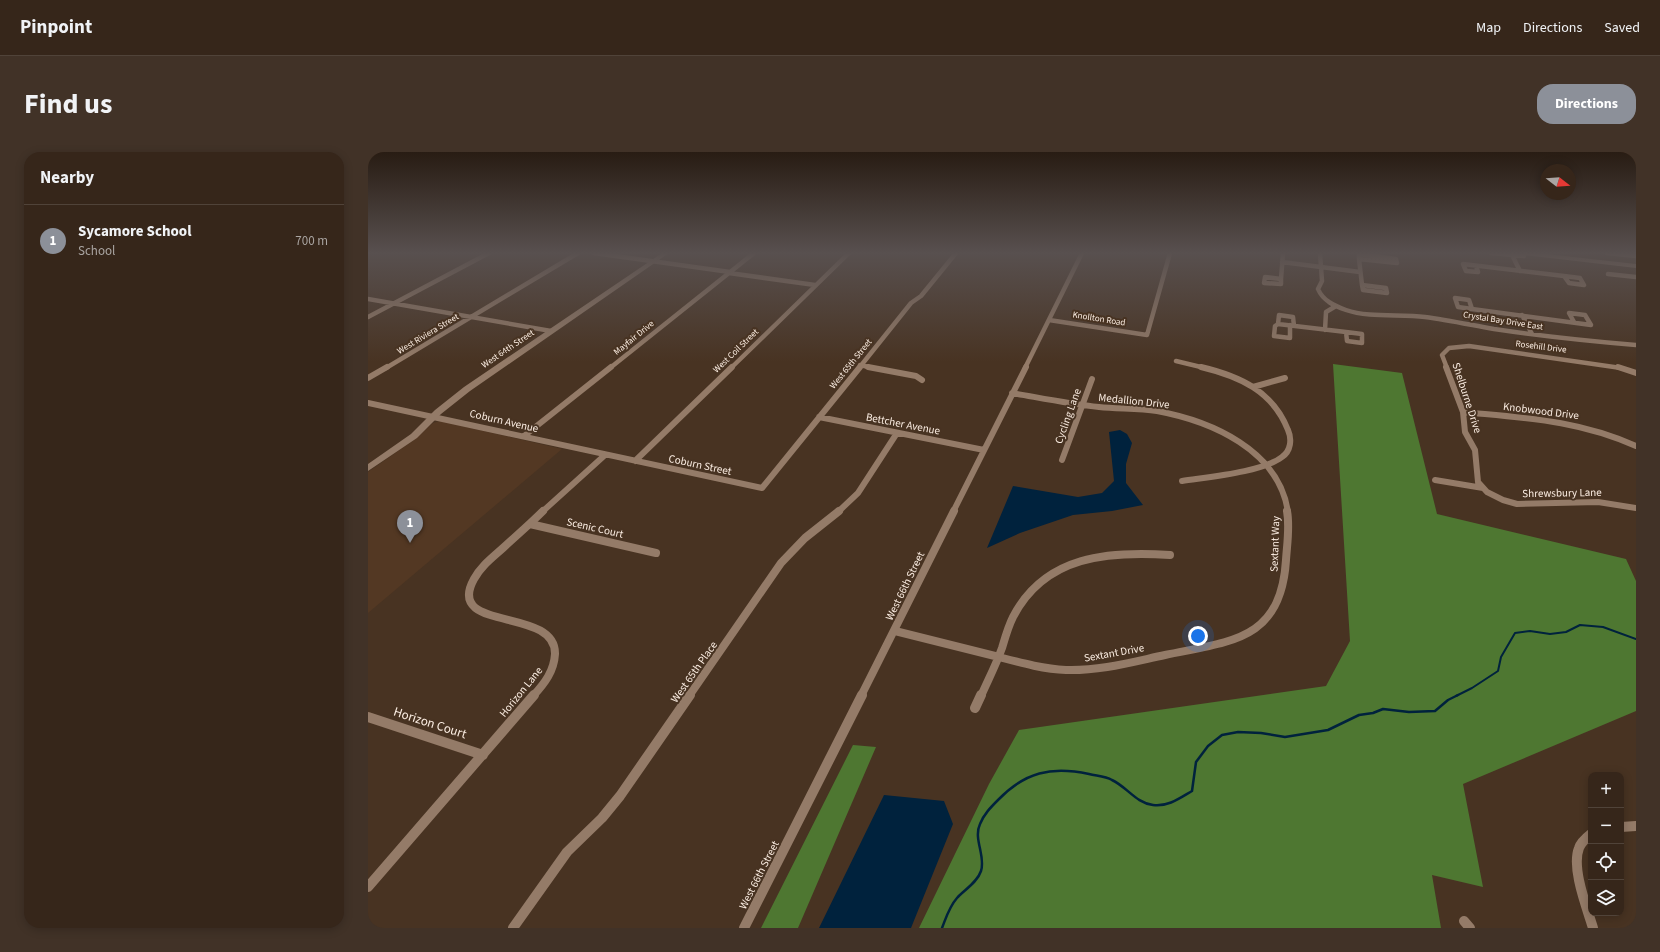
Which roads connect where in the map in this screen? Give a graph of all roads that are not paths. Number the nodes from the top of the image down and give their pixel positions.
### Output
1 (421, 289) edge
2 (517, 289) edge
3 (612, 289) edge
4 (708, 289) edge
5 (811, 289) edge
6 (927, 289) edge
7 (1064, 289) edge
8 (1160, 289) edge
9 (1318, 289) edge
10 (1363, 289) edge
11 (1386, 289) edge
12 (368, 298) edge
13 (395, 303) junction
14 (1336, 306) junction
15 (1472, 309) dead end
16 (1522, 315) junction
17 (368, 317) edge
18 (471, 317) junction
19 (1049, 320) junction
20 (1574, 322) dead end
21 (1278, 324) junction
22 (1292, 325) junction
23 (1325, 330) junction
24 (551, 331) junction
25 (1346, 332) junction
26 (1532, 334) junction
27 (1636, 345) edge
28 (1444, 352) joint
29 (1176, 361) dead end
30 (860, 366) junction
31 (1636, 373) edge
32 (368, 378) edge
33 (1285, 378) dead end
34 (1092, 379) dead end
35 (922, 380) dead end
36 (1253, 387) junction
37 (1012, 393) junction
38 (369, 403) edge
39 (1083, 404) junction
40 (1463, 412) junction
41 (432, 417) junction
42 (819, 418) junction
43 (897, 433) junction
44 (524, 436) junction
45 (1636, 446) edge
46 (984, 450) junction
47 (605, 454) junction
48 (1062, 460) dead end
49 (635, 461) junction
50 (1265, 465) junction
51 (368, 468) edge
52 (1435, 480) dead end
53 (1182, 481) dead end
54 (762, 488) joint
55 (1483, 488) junction
56 (1636, 508) edge
57 (530, 524) junction
58 (656, 553) dead end
59 (1170, 555) dead end
60 (1278, 604) joint
61 (895, 631) junction
62 (999, 657) junction
63 (975, 708) dead end
64 (368, 717) edge
65 (483, 754) junction
66 (1636, 826) edge
67 (1624, 828) edge
68 (1588, 837) edge
69 (368, 887) edge
70 (512, 928) edge
71 (744, 928) edge
72 (1593, 928) edge

1 - 13 street
2 - 18 street, West Riviera Street
3 - 24 street, West 64th Street
4 - 44 street, Mayfair Drive
5 - 49 street, West Coil Street
6 - 30 street, West 65th Street
7 - 19 street, West 66th Street
8 - 19 street, Knollton Road
9 - 14 street, Crystal Bay Drive East
10 - 11 street
12 - 13 street
13 - 17 street
13 - 18 street
14 - 23 street
14 - 26 street, Crystal Bay Drive East
15 - 16 street
16 - 20 street
16 - 26 street
18 - 24 street
18 - 32 street, West Riviera Street
19 - 37 street, West 66th Street
21 - 22 street
21 - 22 street
21 - 22 street
22 - 23 street
23 - 25 street
24 - 41 street, West 64th Street
25 - 25 street
26 - 27 street, Crystal Bay Drive East
28 - 31 street, Rosehill Drive
28 - 40 street, Shelburne Drive
29 - 36 street
30 - 35 street
30 - 42 street, West 65th Street
33 - 36 street
34 - 39 street, Cycling Lane
36 - 50 street
37 - 39 street, Medallion Drive
37 - 46 street, West 66th Street
38 - 41 street, Coburn Avenue
39 - 48 street, Cycling Lane
39 - 50 street, Medallion Drive
40 - 45 street, Knobwood Drive
40 - 55 street, Shelburne Drive
41 - 44 street, Coburn Avenue
41 - 51 street, West 64th Street
42 - 43 street, Bettcher Avenue
42 - 54 street, West 65th Street
43 - 46 street, Bettcher Avenue
43 - 70 street, West 65th Place
44 - 47 street, Coburn Avenue
46 - 61 street, West 66th Street
47 - 49 street, Coburn Avenue
47 - 57 street, Horizon Lane
49 - 54 street, Coburn Street
50 - 53 street
50 - 60 street, Sextant Way
52 - 55 street
55 - 56 street, Shrewsbury Lane
57 - 58 street, Scenic Court
57 - 65 street, Horizon Lane
59 - 62 street
60 - 62 street, Sextant Drive
61 - 62 street, Sextant Drive
61 - 71 street, West 66th Street
62 - 63 street
64 - 65 street, Horizon Court
65 - 69 street, Horizon Lane
66 - 67 street
68 - 72 street

